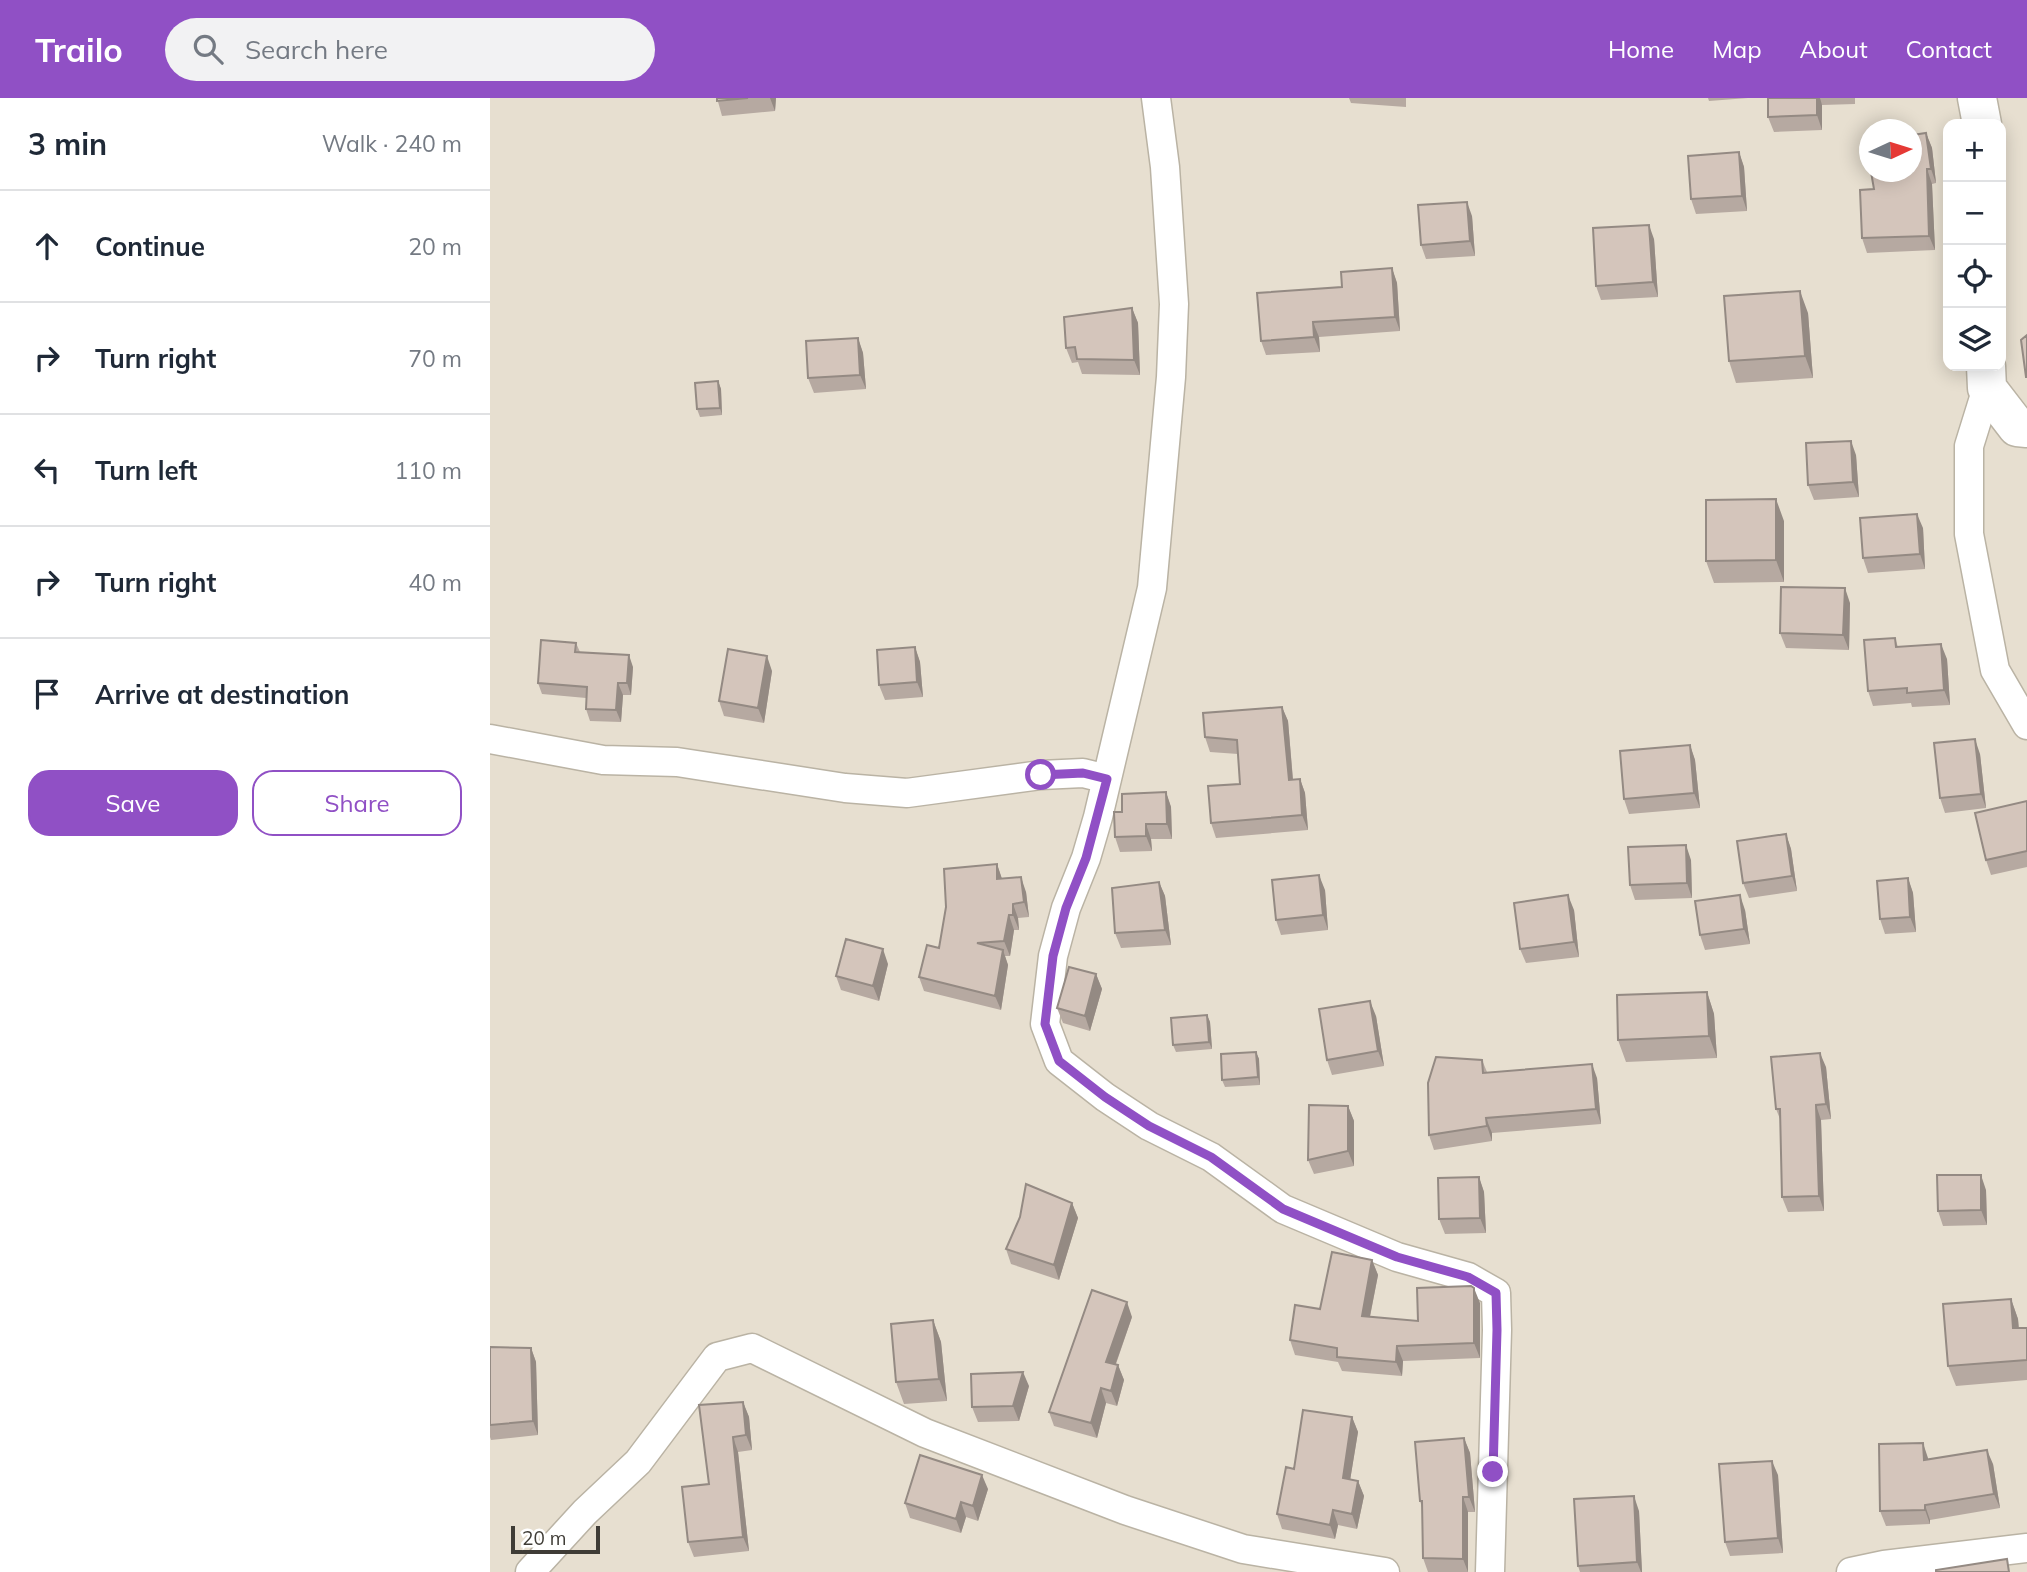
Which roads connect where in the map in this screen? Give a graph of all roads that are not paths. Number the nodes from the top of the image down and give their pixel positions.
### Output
1 (1156, 98) edge
2 (1977, 98) edge
3 (1981, 119) edge
4 (1987, 377) edge
5 (2027, 428) edge
6 (2027, 725) edge
7 (490, 739) edge
8 (1107, 779) junction
9 (2027, 1548) edge
10 (530, 1572) edge
11 (1385, 1572) edge
12 (1490, 1572) edge
13 (1852, 1572) edge

1 - 8 street
2 - 3 main road
4 - 5 main road
4 - 6 street
7 - 8 street
8 - 12 street
9 - 13 street
10 - 11 street

